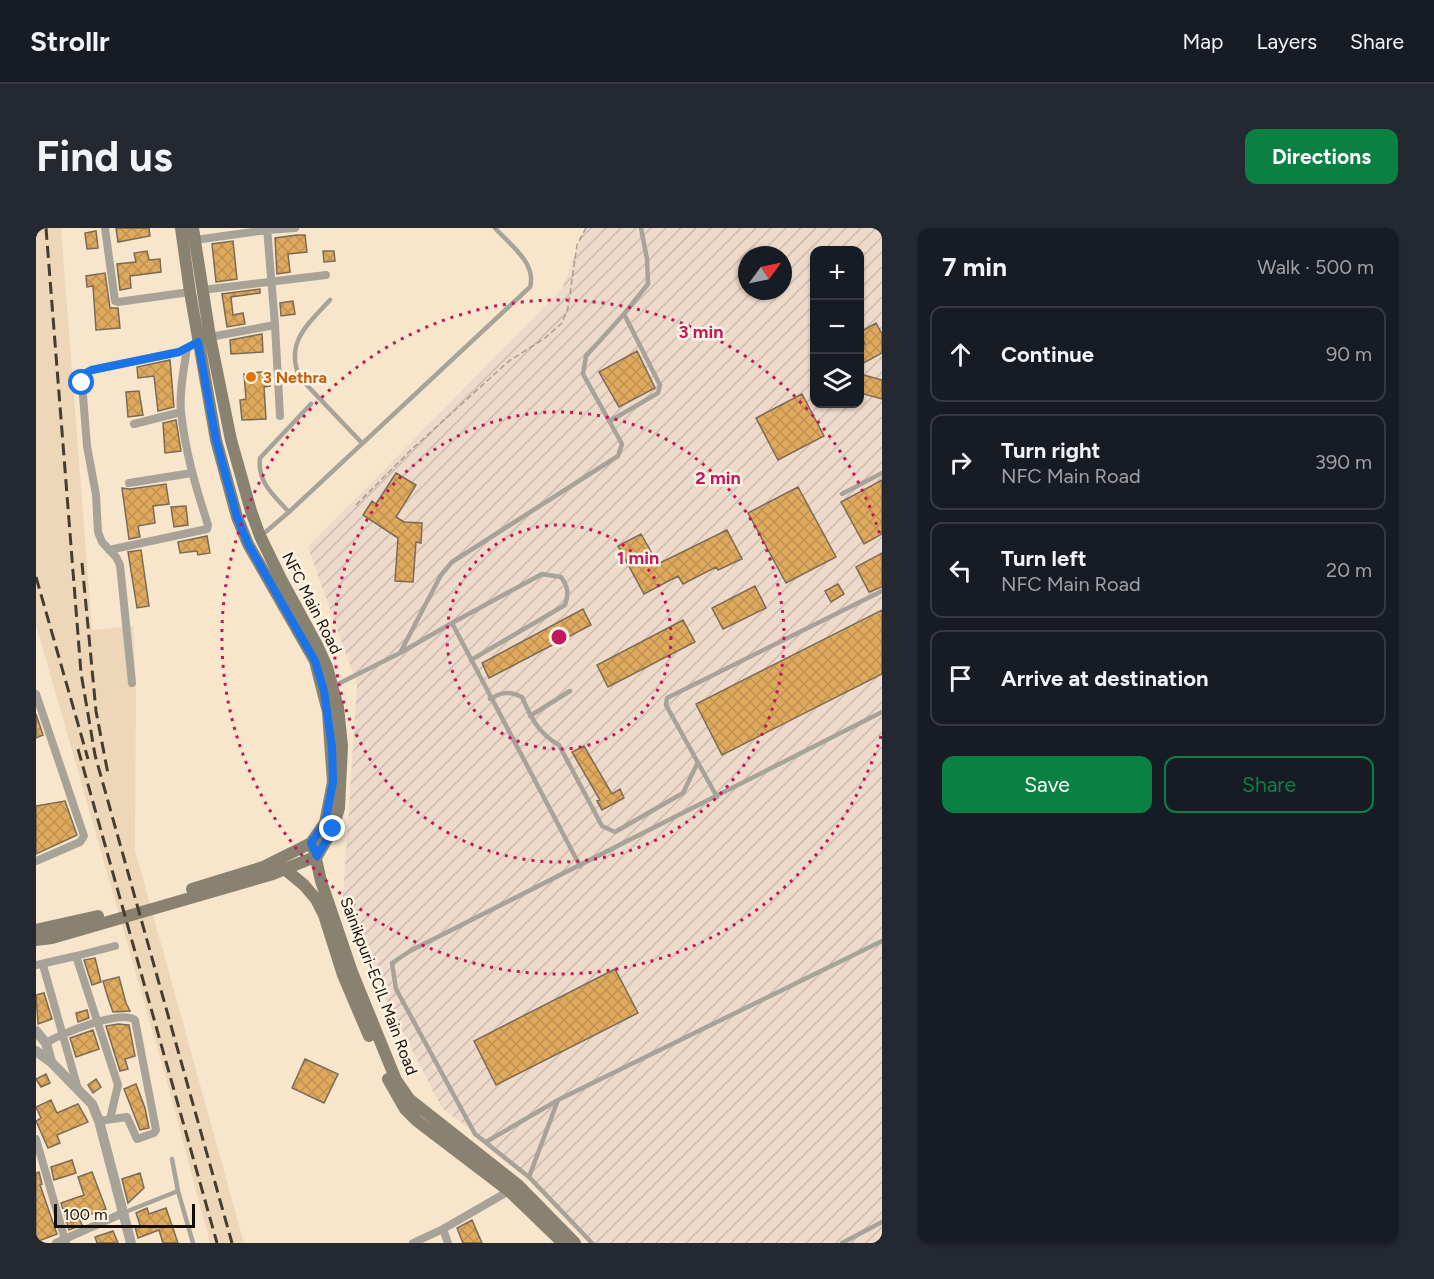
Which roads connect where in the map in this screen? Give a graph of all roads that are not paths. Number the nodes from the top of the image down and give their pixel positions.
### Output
1 (105, 228) edge
2 (181, 228) edge
3 (295, 228) edge
4 (495, 228) edge
5 (641, 228) edge
6 (267, 229) edge
7 (194, 234) edge
8 (326, 275) dead end
9 (271, 281) junction
10 (196, 291) junction
11 (330, 300) dead end
12 (624, 314) junction
13 (275, 324) junction
14 (204, 339) junction
15 (187, 348) junction
16 (311, 404) dead end
17 (181, 412) junction
18 (280, 416) dead end
19 (610, 421) junction
20 (134, 424) dead end
21 (362, 443) junction
22 (192, 473) junction
23 (882, 473) edge
24 (129, 483) dead end
25 (842, 494) dead end
26 (289, 512) junction
27 (260, 536) junction
28 (109, 550) junction
29 (882, 591) edge
30 (452, 623) junction
31 (400, 653) junction
32 (471, 660) junction
33 (132, 683) dead end
34 (333, 687) junction
35 (570, 691) dead end
36 (36, 694) edge
37 (490, 699) junction
38 (882, 712) edge
39 (530, 716) junction
40 (698, 762) junction
41 (717, 796) junction
42 (311, 843) junction
43 (317, 856) junction
44 (36, 861) edge
45 (281, 865) junction
46 (580, 866) junction
47 (95, 921) junction
48 (36, 930) edge
49 (36, 940) edge
50 (882, 941) edge
51 (115, 946) dead end
52 (76, 956) junction
53 (39, 965) edge
54 (96, 1022) junction
55 (36, 1031) edge
56 (63, 1033) junction
57 (46, 1043) junction
58 (36, 1051) edge
59 (51, 1062) junction
60 (78, 1089) junction
61 (558, 1100) junction
62 (104, 1120) junction
63 (36, 1139) edge
64 (486, 1142) junction
65 (172, 1159) dead end
66 (529, 1177) junction
67 (178, 1191) junction
68 (509, 1191) junction
69 (123, 1213) junction
70 (882, 1221) edge
71 (442, 1229) junction
72 (66, 1241) edge
73 (419, 1242) edge
74 (56, 1243) edge
75 (131, 1243) edge
76 (193, 1243) edge
77 (448, 1243) edge
78 (566, 1243) edge
79 (592, 1243) edge
80 (842, 1243) edge

1 - 10 street
2 - 10 main road, NFC Main Road
3 - 6 street
4 - 21 lane
5 - 12 lane
6 - 7 street
6 - 9 street
7 - 10 main road, NFC Main Road
8 - 9 street
9 - 10 street
9 - 13 street
10 - 14 main road, NFC Main Road
11 - 21 lane
12 - 19 lane
12 - 19 lane
13 - 14 street
13 - 18 street
14 - 15 street
14 - 27 main road, NFC Main Road
14 - 42 main road, NFC Main Road
15 - 17 street
15 - 28 street
16 - 26 lane
17 - 20 street
17 - 22 street
19 - 31 lane
21 - 26 lane
22 - 24 street
22 - 28 street
23 - 25 lane
26 - 27 lane
27 - 34 main road, NFC Main Road
28 - 33 street
29 - 40 lane
30 - 31 lane
30 - 32 lane
30 - 32 lane
31 - 34 lane
32 - 37 lane
34 - 43 main road, NFC Main Road
35 - 39 lane
36 - 44 street
37 - 39 lane
37 - 46 lane
38 - 41 lane
39 - 40 lane
40 - 41 lane
41 - 46 lane
42 - 43 main road, Sainikpuri-ECIL Main Road
42 - 45 main road
43 - 45 main road
43 - 78 main road, Sainikpuri-ECIL Main Road
45 - 47 main road
45 - 68 main road, Sainikpuri-ECIL Main Road
46 - 64 lane
47 - 48 main road
47 - 49 main road
50 - 61 lane
51 - 52 street
52 - 53 street
52 - 54 street
53 - 56 street
54 - 56 street
54 - 62 street
54 - 62 street
55 - 57 street
56 - 57 street
56 - 60 street
57 - 59 street
58 - 59 street
59 - 60 street
60 - 62 street
61 - 64 lane
61 - 66 lane
62 - 69 street
63 - 72 street
64 - 66 lane
65 - 67 lane
66 - 79 lane
67 - 69 lane
67 - 76 lane
68 - 71 street
68 - 78 main road, Sainikpuri-ECIL Main Road
69 - 72 street
69 - 75 street
70 - 80 lane
71 - 73 street
71 - 77 street
72 - 74 street

